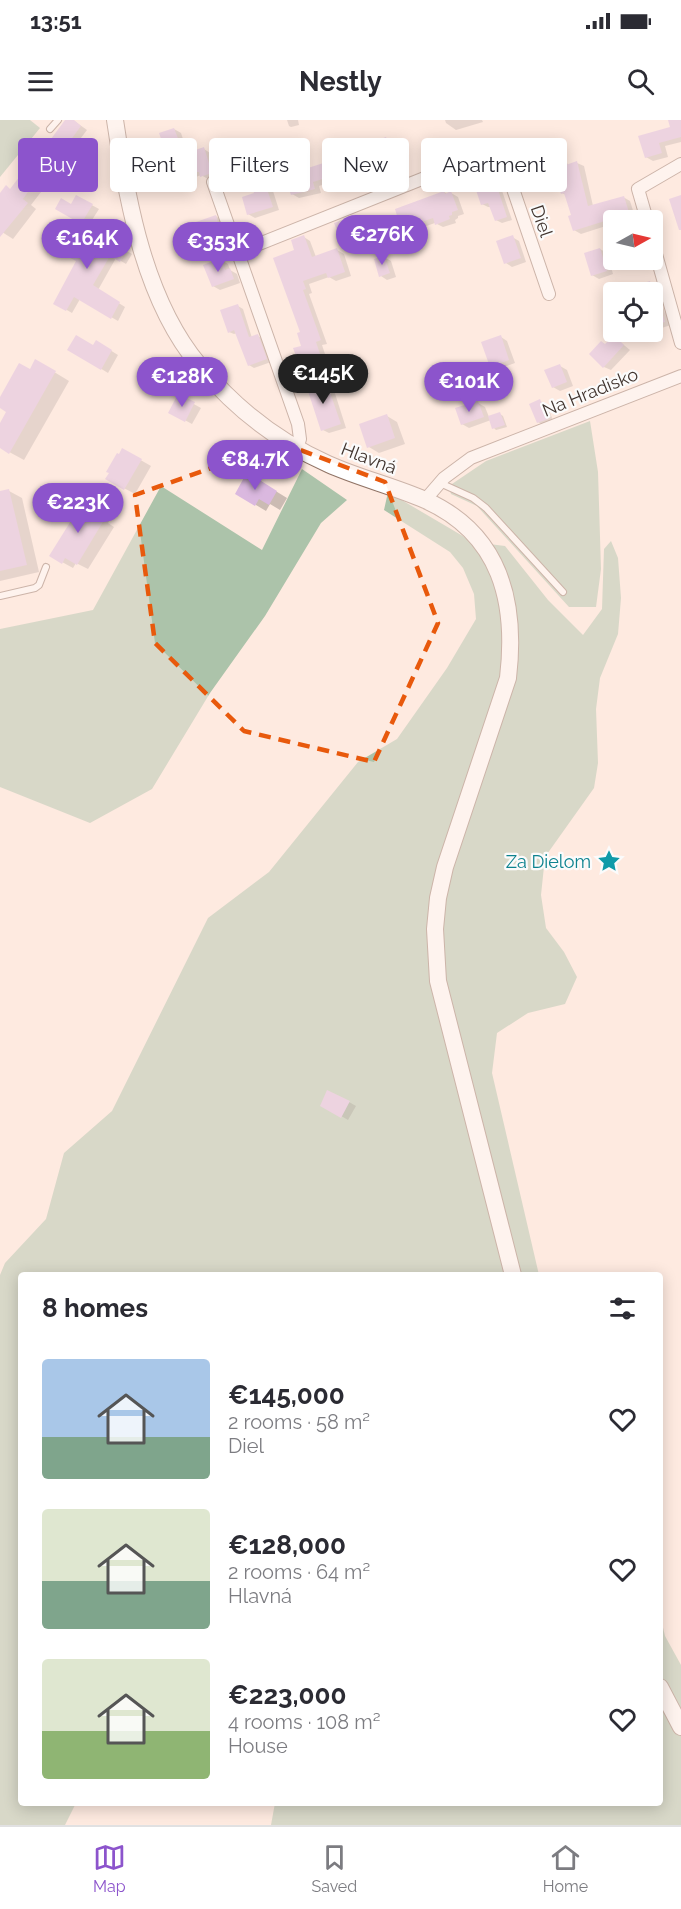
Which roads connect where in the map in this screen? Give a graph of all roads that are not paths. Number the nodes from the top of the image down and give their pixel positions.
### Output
1 (58, 120) edge
2 (115, 120) edge
3 (50, 129) dead end
4 (681, 164) edge
5 (217, 192) edge
6 (644, 210) edge
7 (239, 252) junction
8 (661, 270) edge
9 (549, 294) dead end
10 (681, 342) edge
11 (681, 376) edge
12 (297, 448) junction
13 (439, 483) junction
14 (425, 500) junction
15 (46, 567) dead end
16 (563, 592) dead end
17 (0, 596) edge
18 (512, 1272) edge
19 (663, 1693) edge
20 (681, 1727) edge

1 - 3 lane
2 - 12 street, Hlavná
4 - 6 street
5 - 7 street
7 - 9 street, Diel
7 - 12 street
8 - 10 street
11 - 13 street, Na Hradisko
12 - 14 street, Hlavná
13 - 14 street, Na Hradisko
13 - 16 lane
14 - 18 street, Hlavná
15 - 17 lane
19 - 20 street

